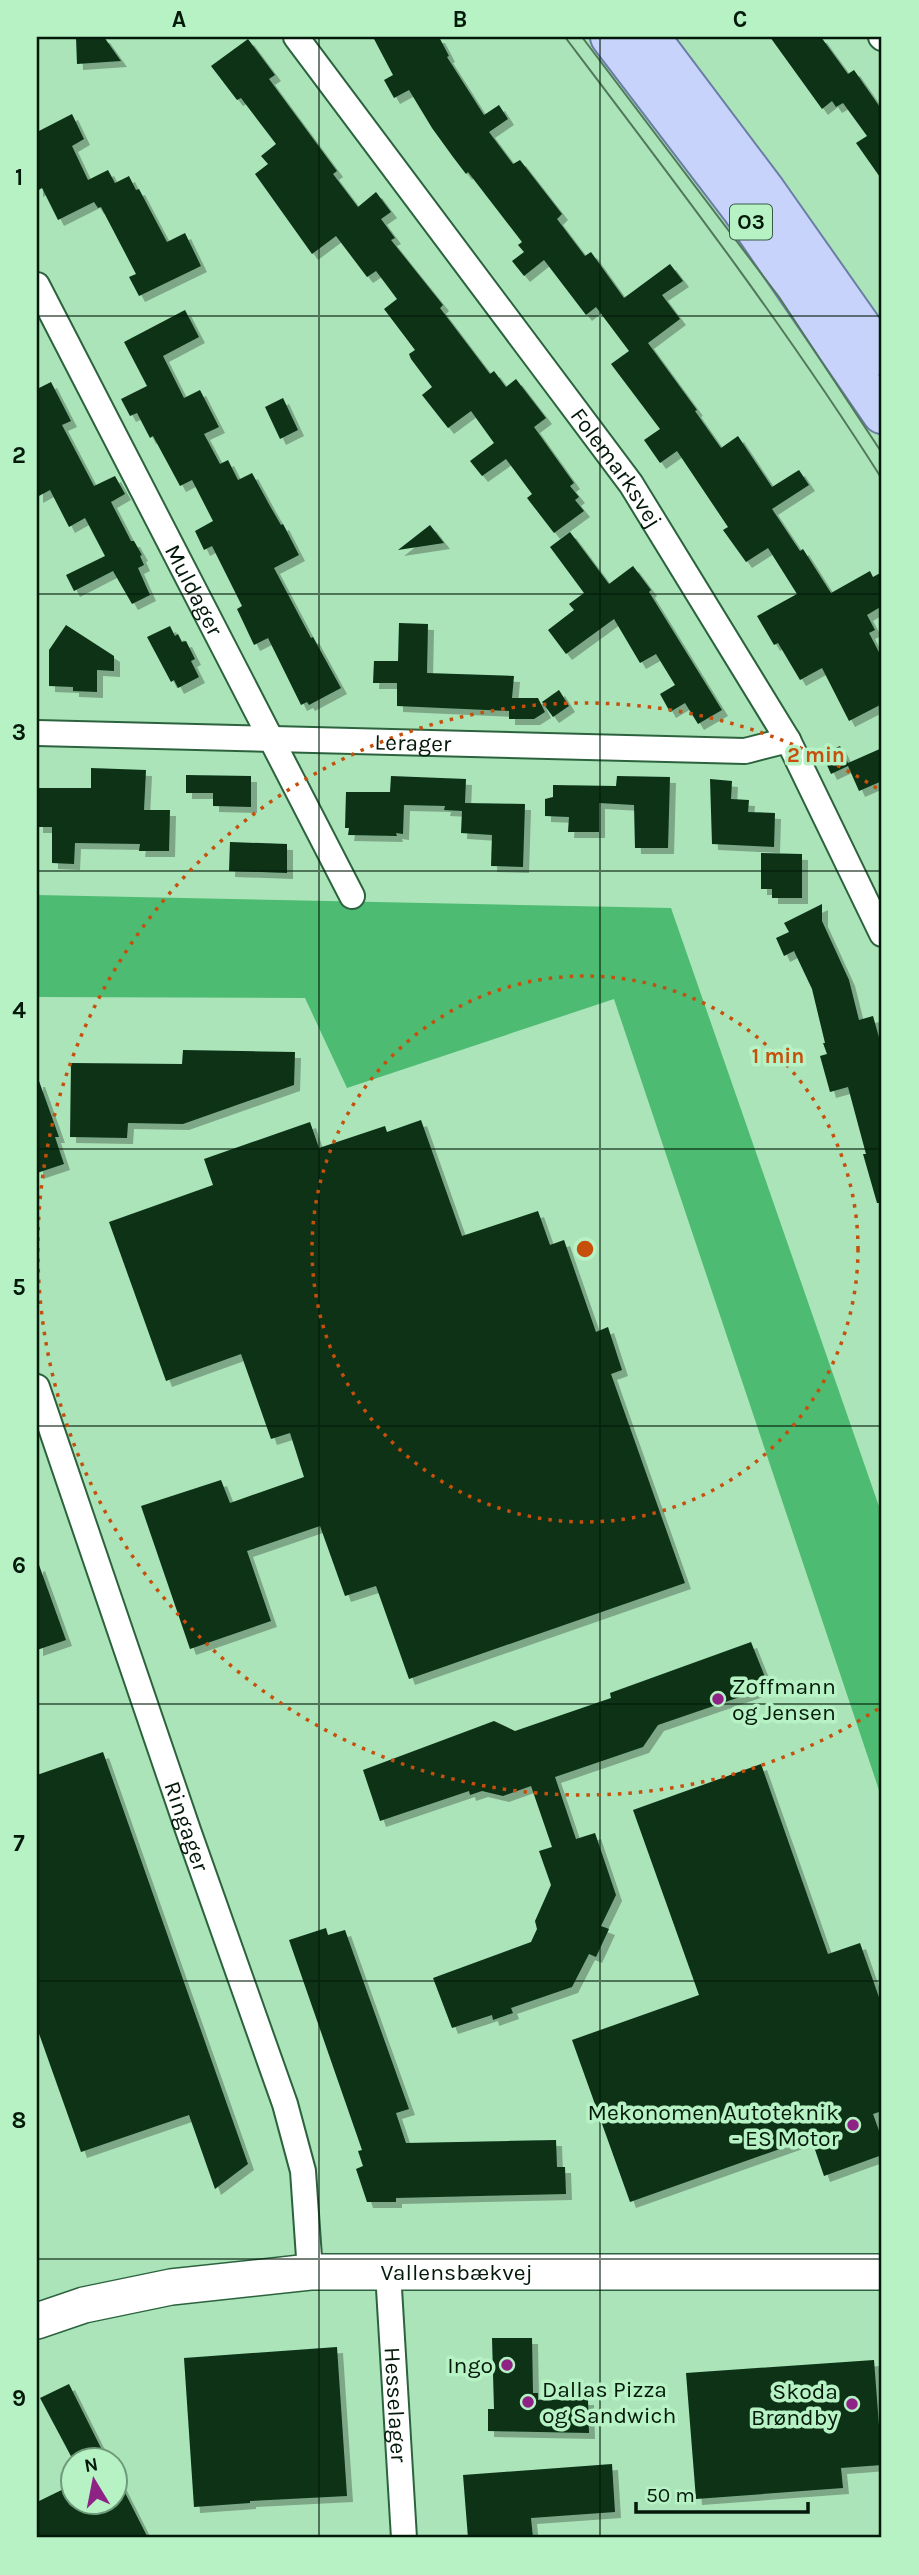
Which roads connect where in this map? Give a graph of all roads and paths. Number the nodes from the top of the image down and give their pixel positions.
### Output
1 (296, 37) edge
2 (610, 37) edge
3 (650, 37) edge
4 (37, 285) edge
5 (882, 356) edge
6 (882, 414) edge
7 (37, 733) edge
8 (269, 738) junction
9 (788, 740) junction
10 (352, 896) dead end
11 (882, 934) edge
12 (37, 1387) edge
13 (310, 2272) junction
14 (388, 2272) junction
15 (882, 2272) edge
16 (37, 2321) edge
17 (404, 2538) edge

1 - 9 street, Folemarksvej
2 - 6 main road, O3
3 - 5 main road, O3
4 - 8 street, Muldager
7 - 8 street, Lerager
8 - 9 street, Lerager
8 - 10 street, Muldager
9 - 11 street, Folemarksvej
12 - 13 street, Ringager
13 - 14 street, Vallensbækvej
13 - 16 street, Vallensbækvej
14 - 15 street, Vallensbækvej
14 - 17 street, Hesselager

